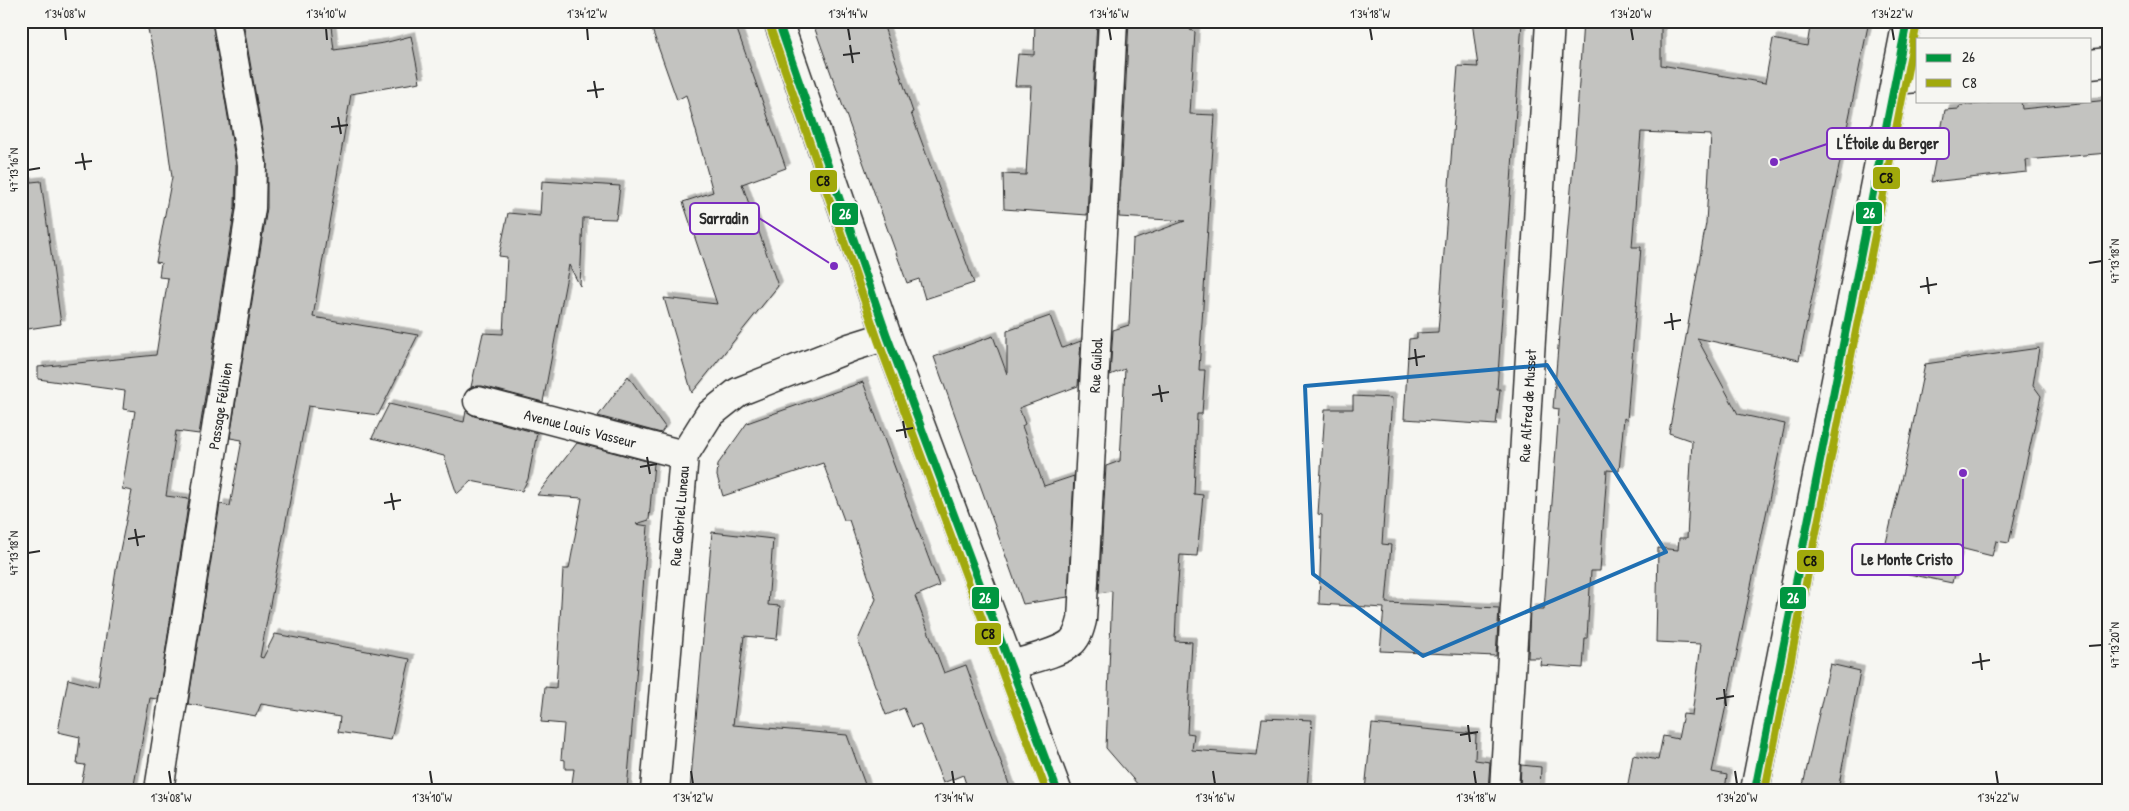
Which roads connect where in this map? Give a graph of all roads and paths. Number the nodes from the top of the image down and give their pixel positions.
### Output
1 (227, 21) edge
2 (778, 21) edge
3 (1113, 21) edge
4 (1550, 21) edge
5 (1907, 21) edge
6 (2108, 62) edge
7 (2092, 64) edge
8 (1906, 79) edge
9 (887, 336) junction
10 (478, 401) dead end
11 (684, 455) junction
12 (1011, 665) junction
13 (159, 790) edge
14 (655, 790) edge
15 (1057, 790) edge
16 (1504, 790) edge
17 (1755, 790) edge

1 - 13 street, Passage Félibien
2 - 9 street
3 - 12 street, Rue Guibal
4 - 16 street, Rue Alfred de Musset
5 - 8 street
6 - 7 street
8 - 17 street
9 - 11 street, Rue Gabriel Luneau
9 - 12 street
10 - 11 street, Avenue Louis Vasseur
11 - 14 street, Rue Gabriel Luneau
12 - 15 street

